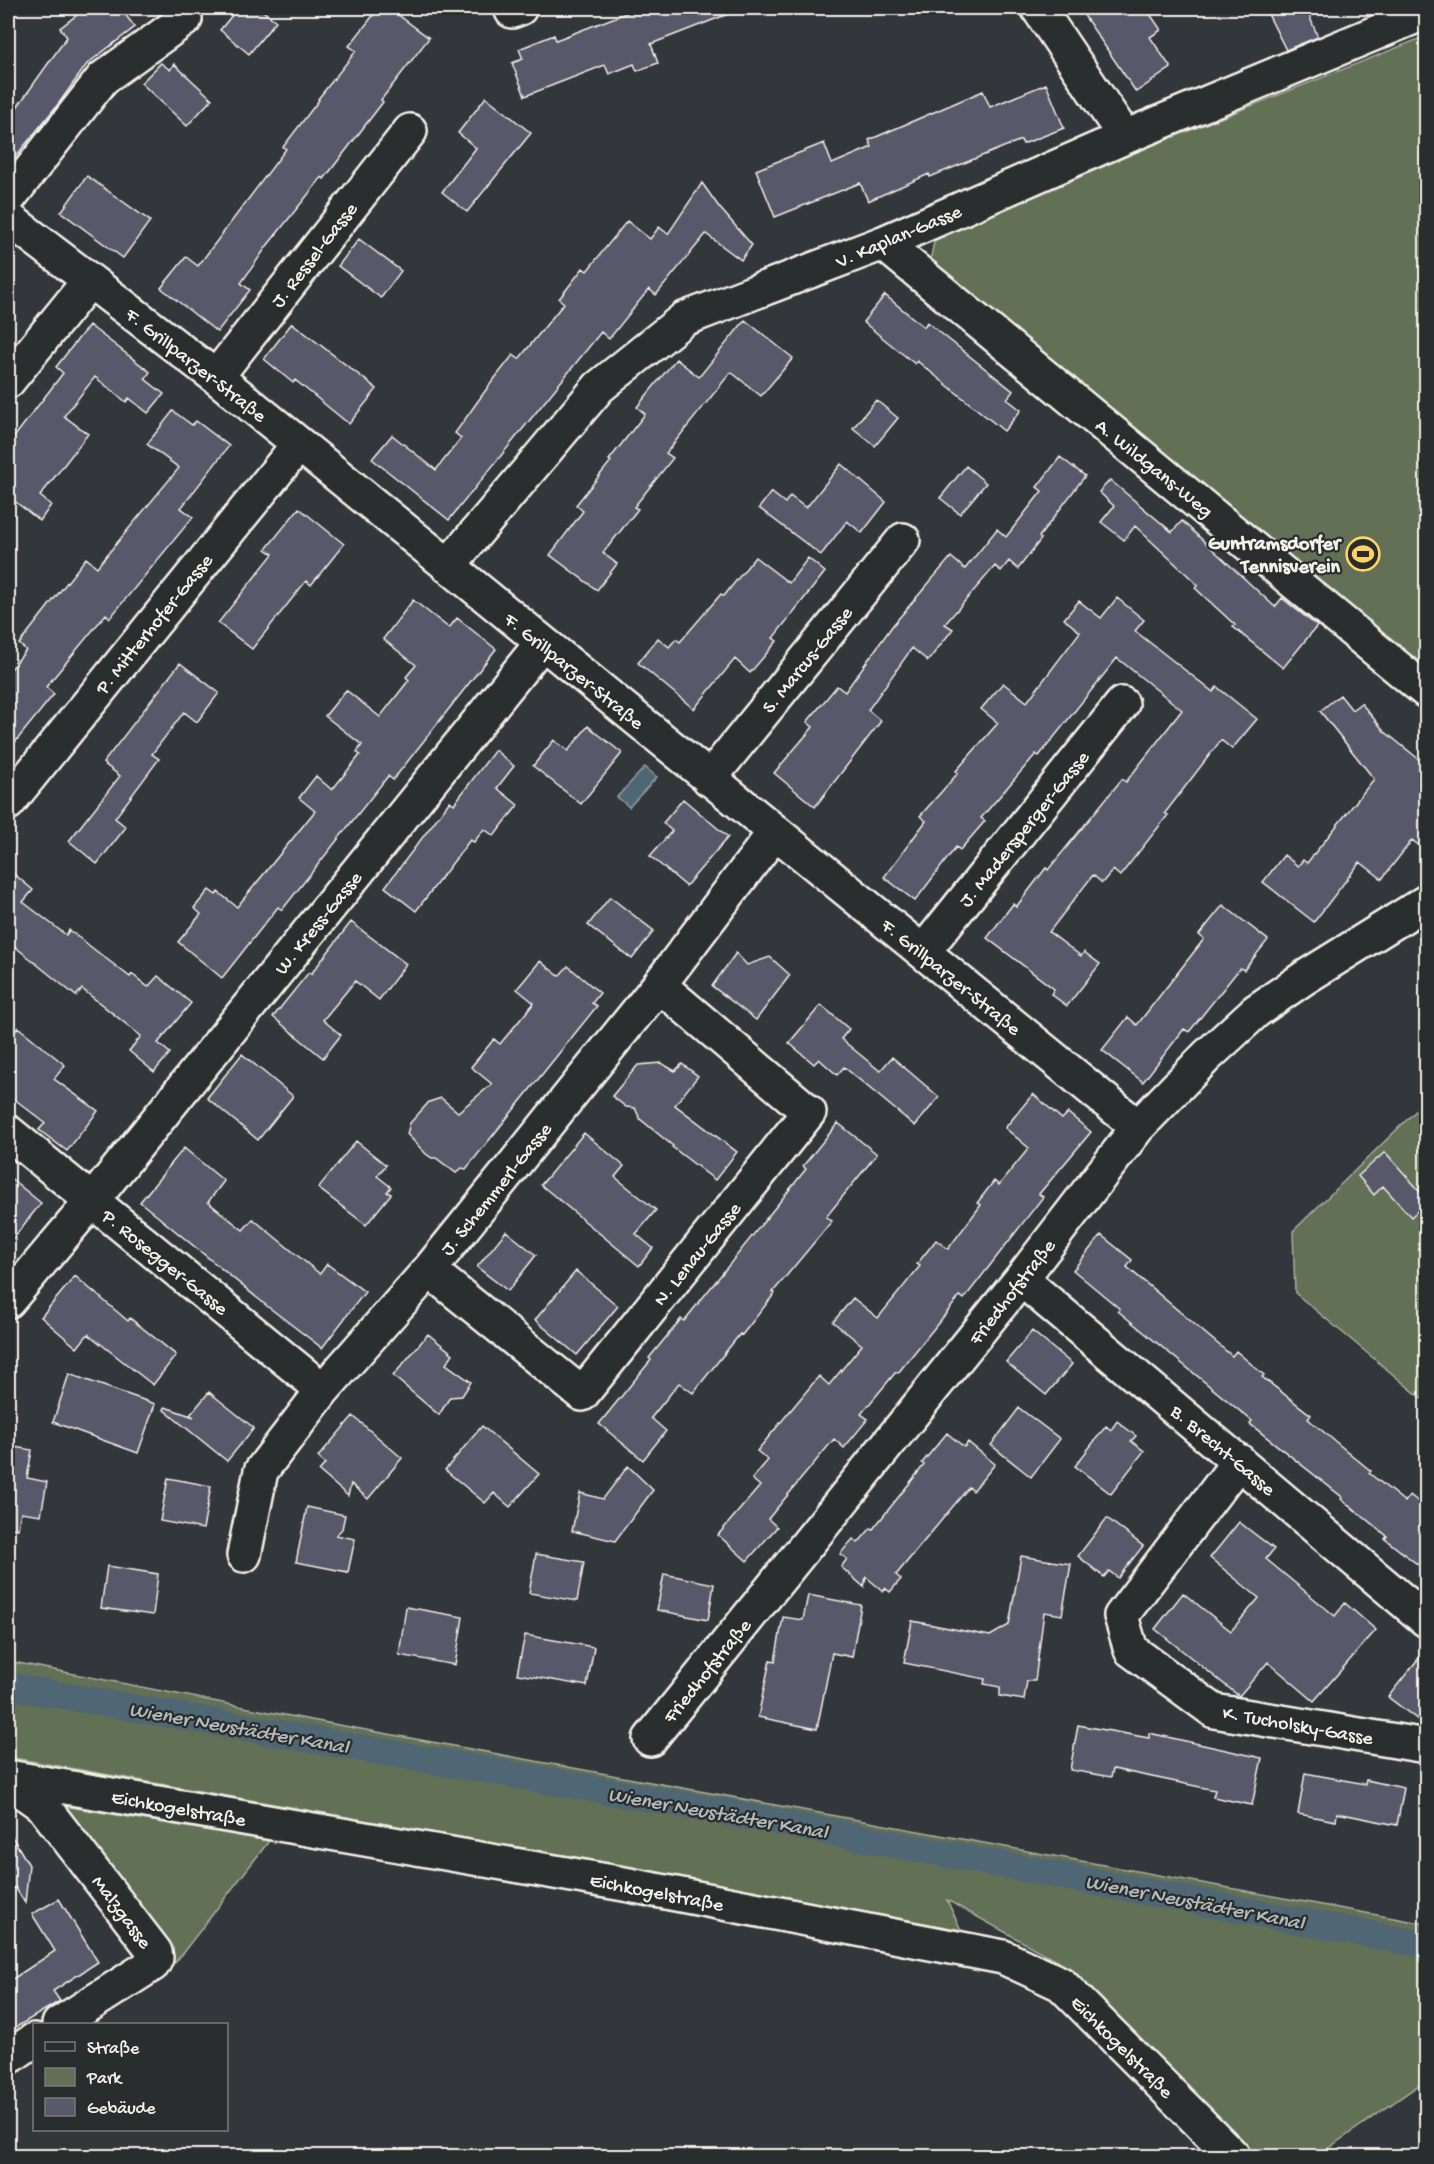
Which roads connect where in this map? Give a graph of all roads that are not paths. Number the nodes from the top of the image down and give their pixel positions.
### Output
1 (1038, 8) edge
2 (1426, 12) edge
3 (185, 19) dead end
4 (410, 131) dead end
5 (1125, 137) junction
6 (8, 199) edge
7 (8, 218) edge
8 (883, 243) junction
9 (89, 281) junction
10 (216, 377) junction
11 (8, 381) edge
12 (299, 444) junction
13 (903, 540) dead end
14 (448, 566) junction
15 (542, 642) junction
16 (1426, 691) edge
17 (1122, 704) dead end
18 (709, 779) junction
19 (8, 803) edge
20 (775, 832) junction
21 (1426, 902) edge
22 (923, 952) junction
23 (660, 985) junction
24 (1138, 1127) junction
25 (8, 1132) edge
26 (92, 1201) junction
27 (429, 1270) junction
28 (1021, 1279) junction
29 (8, 1300) edge
30 (323, 1390) junction
31 (1239, 1461) junction
32 (244, 1555) dead end
33 (1426, 1620) edge
34 (650, 1739) dead end
35 (1426, 1746) edge
36 (8, 1779) edge
37 (62, 2023) edge
38 (33, 2041) edge
39 (8, 2058) edge
40 (1233, 2157) edge

1 - 5 street
2 - 5 street, V. Kaplan-Gasse
3 - 6 street
4 - 10 street, J. Ressel-Gasse
5 - 8 street, V. Kaplan-Gasse
7 - 9 street, F. Grillparzer-Straße
8 - 14 street, V. Kaplan-Gasse
8 - 16 street, A. Wildgans-Weg
9 - 10 street, F. Grillparzer-Straße
9 - 11 street
10 - 12 street, F. Grillparzer-Straße
12 - 14 street, F. Grillparzer-Straße
12 - 19 street, P. Mitterhofer-Gasse
13 - 18 street, S. Marcus-Gasse
14 - 15 street, F. Grillparzer-Straße
15 - 18 street, F. Grillparzer-Straße
15 - 26 street, W. Kress-Gasse
17 - 22 street, J. Madersperger-Gasse
18 - 20 street, F. Grillparzer-Straße
20 - 22 street, F. Grillparzer-Straße
20 - 23 street, J. Schemmerl-Gasse
21 - 24 street, Friedhofstraße
22 - 24 street, F. Grillparzer-Straße
23 - 27 street, J. Schemmerl-Gasse
23 - 27 street, N. Lenau-Gasse
24 - 28 street, Friedhofstraße
25 - 26 street, P. Rosegger-Gasse
26 - 29 street, W. Kress-Gasse
26 - 30 street, P. Rosegger-Gasse
27 - 30 street, J. Schemmerl-Gasse
28 - 31 street, B. Brecht-Gasse
28 - 34 street, Friedhofstraße
30 - 32 street, J. Schemmerl-Gasse
31 - 33 street, B. Brecht-Gasse
31 - 35 street, K. Tucholsky-Gasse
36 - 37 street, Malzgasse
36 - 40 street, Eichkogelstraße
38 - 39 street

